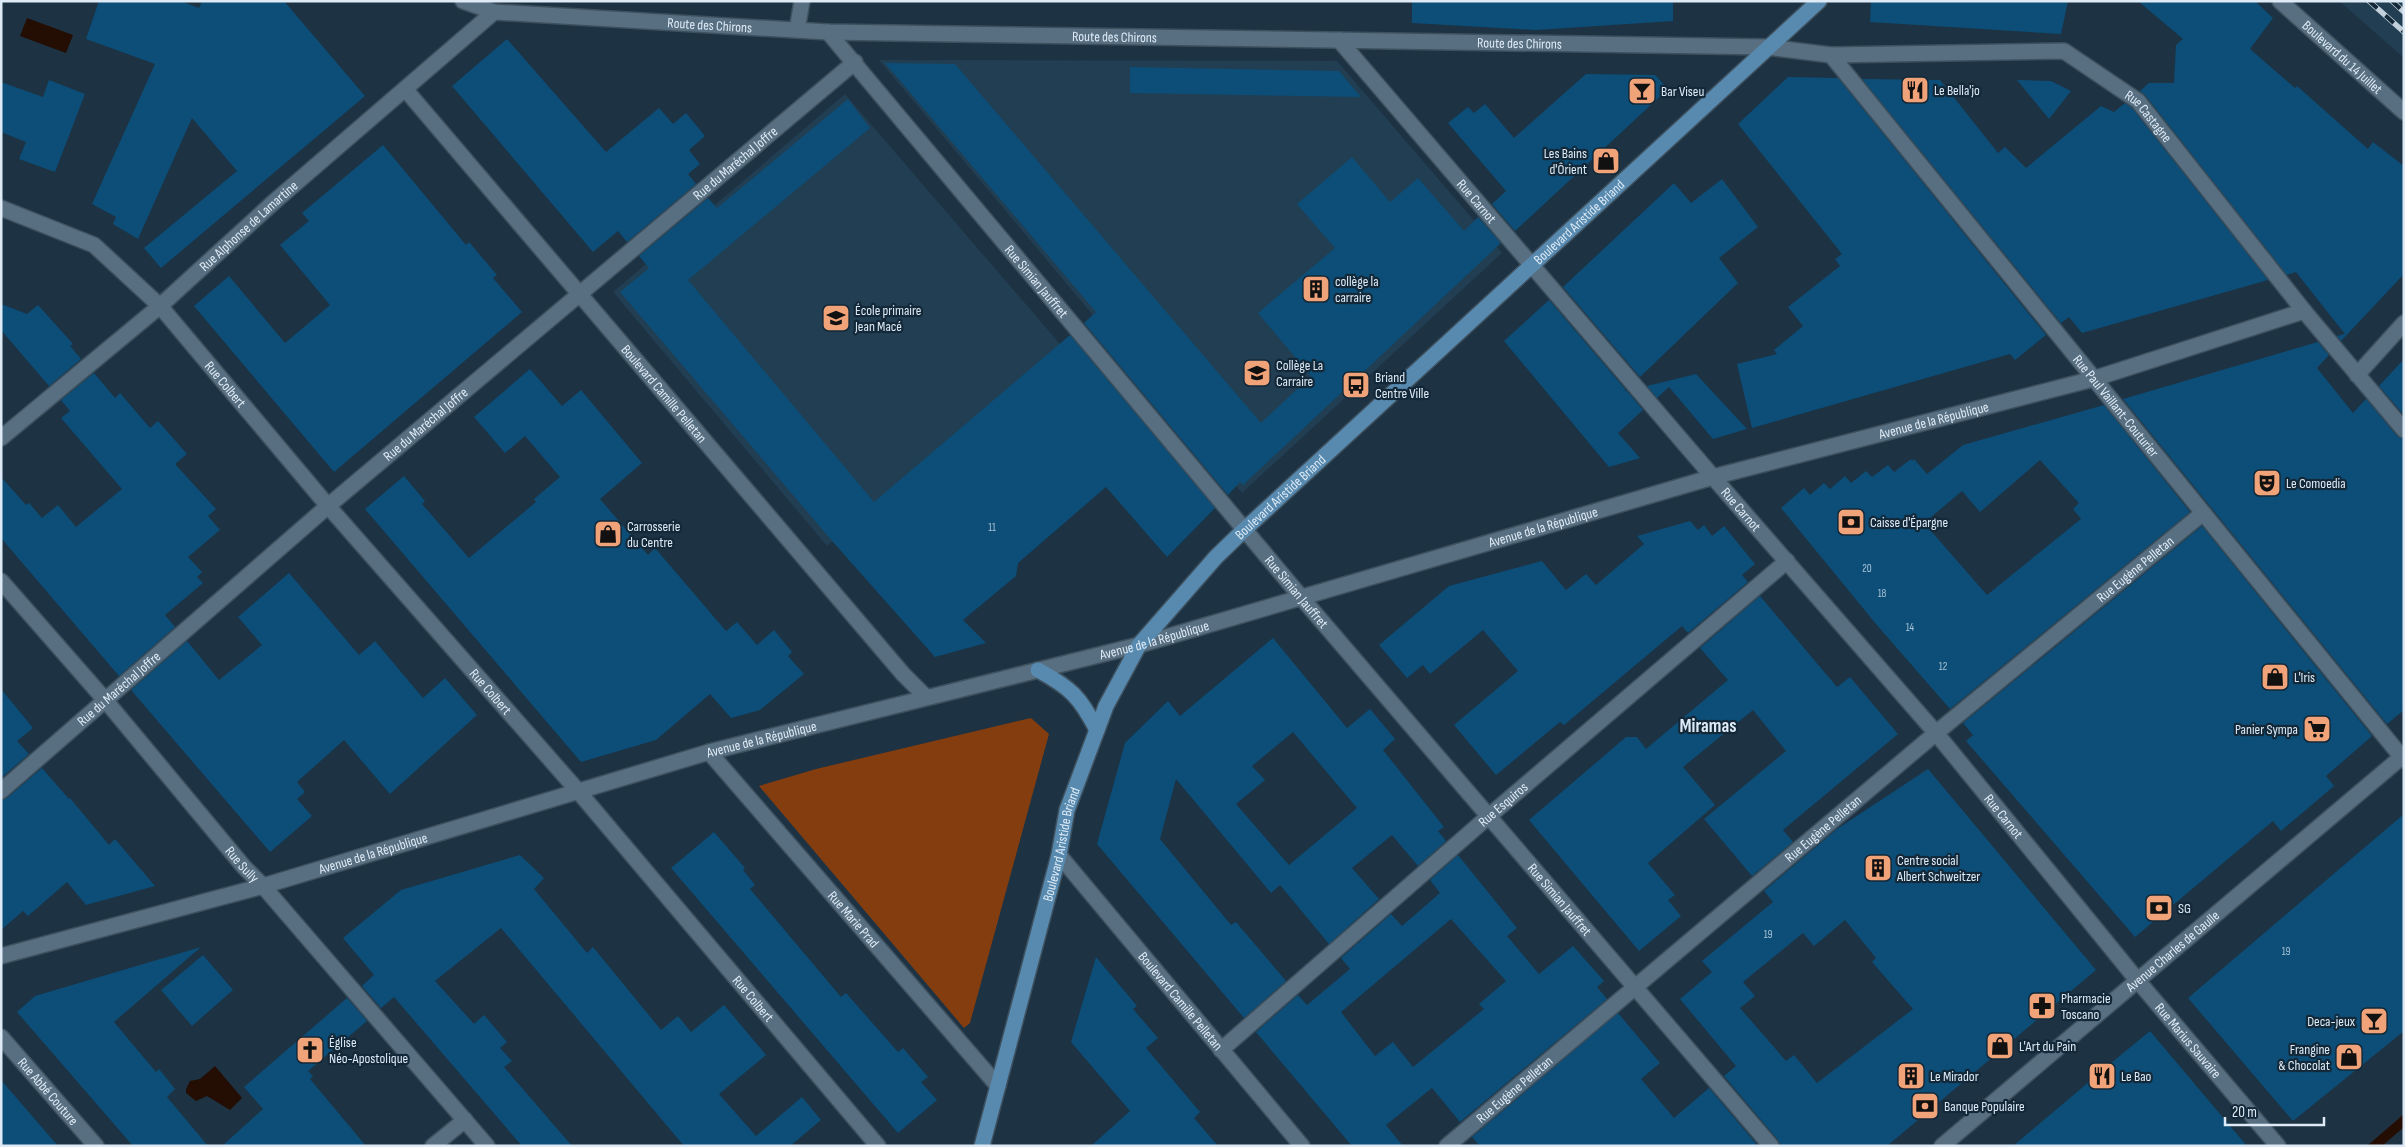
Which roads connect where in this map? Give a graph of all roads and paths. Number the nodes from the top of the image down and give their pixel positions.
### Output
1 (463, 1) edge
2 (802, 1) edge
3 (1819, 1) edge
4 (2280, 1) edge
5 (494, 12) junction
6 (797, 30) junction
7 (828, 32) junction
8 (1339, 40) junction
9 (1767, 47) junction
10 (1831, 55) junction
11 (855, 62) junction
12 (405, 89) junction
13 (2404, 112) edge
14 (1, 208) edge
15 (1532, 266) junction
16 (578, 295) junction
17 (160, 306) junction
18 (2304, 311) junction
19 (2404, 323) edge
20 (2357, 375) junction
21 (2093, 379) junction
22 (2404, 430) edge
23 (1, 438) edge
24 (1713, 477) junction
25 (328, 506) junction
26 (2203, 513) junction
27 (1245, 529) junction
28 (1788, 562) junction
29 (1, 581) edge
30 (1301, 597) junction
31 (1139, 645) junction
32 (1038, 670) junction
33 (926, 697) junction
34 (106, 701) junction
35 (1097, 730) junction
36 (1936, 733) junction
37 (709, 752) junction
38 (2403, 757) edge
39 (1, 791) edge
40 (578, 791) junction
41 (1489, 816) junction
42 (1059, 856) junction
43 (263, 886) junction
44 (1, 956) edge
45 (2138, 981) junction
46 (1636, 987) junction
47 (1, 1037) edge
48 (1221, 1050) junction
49 (998, 1086) junction
50 (465, 1120) junction
51 (96, 1146) edge
52 (433, 1146) edge
53 (487, 1146) edge
54 (878, 1146) edge
55 (982, 1146) edge
56 (1302, 1146) edge
57 (1447, 1146) edge
58 (1771, 1146) edge
59 (1942, 1146) edge
60 (2278, 1146) edge

1 - 5 street, Route des Chirons
2 - 6 street
3 - 9 main road, Boulevard Aristide Briand
4 - 13 street, Boulevard du 14 Juillet
5 - 6 street, Route des Chirons
5 - 12 street, Rue Alphonse de Lamartine
6 - 7 street, Route des Chirons
7 - 8 street, Route des Chirons
7 - 11 street, Rue Simian Jauffret
8 - 9 street, Route des Chirons
8 - 15 street, Rue Carnot
9 - 10 street, Rue Castagne
9 - 15 main road, Boulevard Aristide Briand
10 - 18 street, Rue Castagne
10 - 21 street, Rue Paul Vaillant-Couturier
11 - 16 street, Rue du Maréchal Joffre
11 - 27 street, Rue Simian Jauffret
12 - 16 street, Boulevard Camille Pelletan
12 - 17 street, Rue Alphonse de Lamartine
14 - 17 street, Rue Colbert
15 - 24 street, Rue Carnot
15 - 27 main road, Boulevard Aristide Briand
16 - 25 street, Rue du Maréchal Joffre
16 - 33 street, Boulevard Camille Pelletan
17 - 23 street, Rue Alphonse de Lamartine
17 - 25 street, Rue Colbert
18 - 20 street, Rue Castagne
18 - 21 street, Avenue de la République
19 - 20 street
20 - 22 street, Rue Castagne
21 - 24 street, Avenue de la République
21 - 26 street, Rue Paul Vaillant-Couturier
24 - 28 street, Rue Carnot
24 - 30 street, Avenue de la République
25 - 34 street, Rue du Maréchal Joffre
25 - 40 street, Rue Colbert
26 - 36 street, Rue Eugène Pelletan
26 - 38 street, Rue Paul Vaillant-Couturier
27 - 30 street, Rue Simian Jauffret
27 - 31 main road, Boulevard Aristide Briand
28 - 36 street, Rue Carnot
28 - 41 street, Rue Esquiros
29 - 34 street, Rue Sully
30 - 31 street, Avenue de la République
30 - 41 street, Rue Simian Jauffret
31 - 32 street, Avenue de la République
31 - 35 main road, Boulevard Aristide Briand
32 - 33 street, Avenue de la République
32 - 35 main road
33 - 37 street, Avenue de la République
34 - 39 street, Rue du Maréchal Joffre
34 - 43 street, Rue Sully
35 - 42 main road, Boulevard Aristide Briand
36 - 45 street, Rue Carnot
36 - 46 street, Rue Eugène Pelletan
37 - 40 street, Avenue de la République
37 - 49 street, Rue Marie Prad
38 - 45 street, Avenue Charles de Gaulle
40 - 43 street, Avenue de la République
40 - 54 street, Rue Colbert
41 - 46 street, Rue Simian Jauffret
41 - 48 street, Rue Esquiros
42 - 48 street, Boulevard Camille Pelletan
42 - 49 main road, Boulevard Aristide Briand
43 - 44 street, Avenue de la République
43 - 50 street, Rue Sully
45 - 59 street, Avenue Charles de Gaulle
45 - 60 street, Rue Marius Sauvaire
46 - 57 street, Rue Eugène Pelletan
46 - 58 street, Rue Simian Jauffret
47 - 51 street, Rue Abbé Couture
48 - 56 street, Boulevard Camille Pelletan
49 - 55 main road, Boulevard Aristide Briand
50 - 52 street
50 - 53 street, Rue Sully

